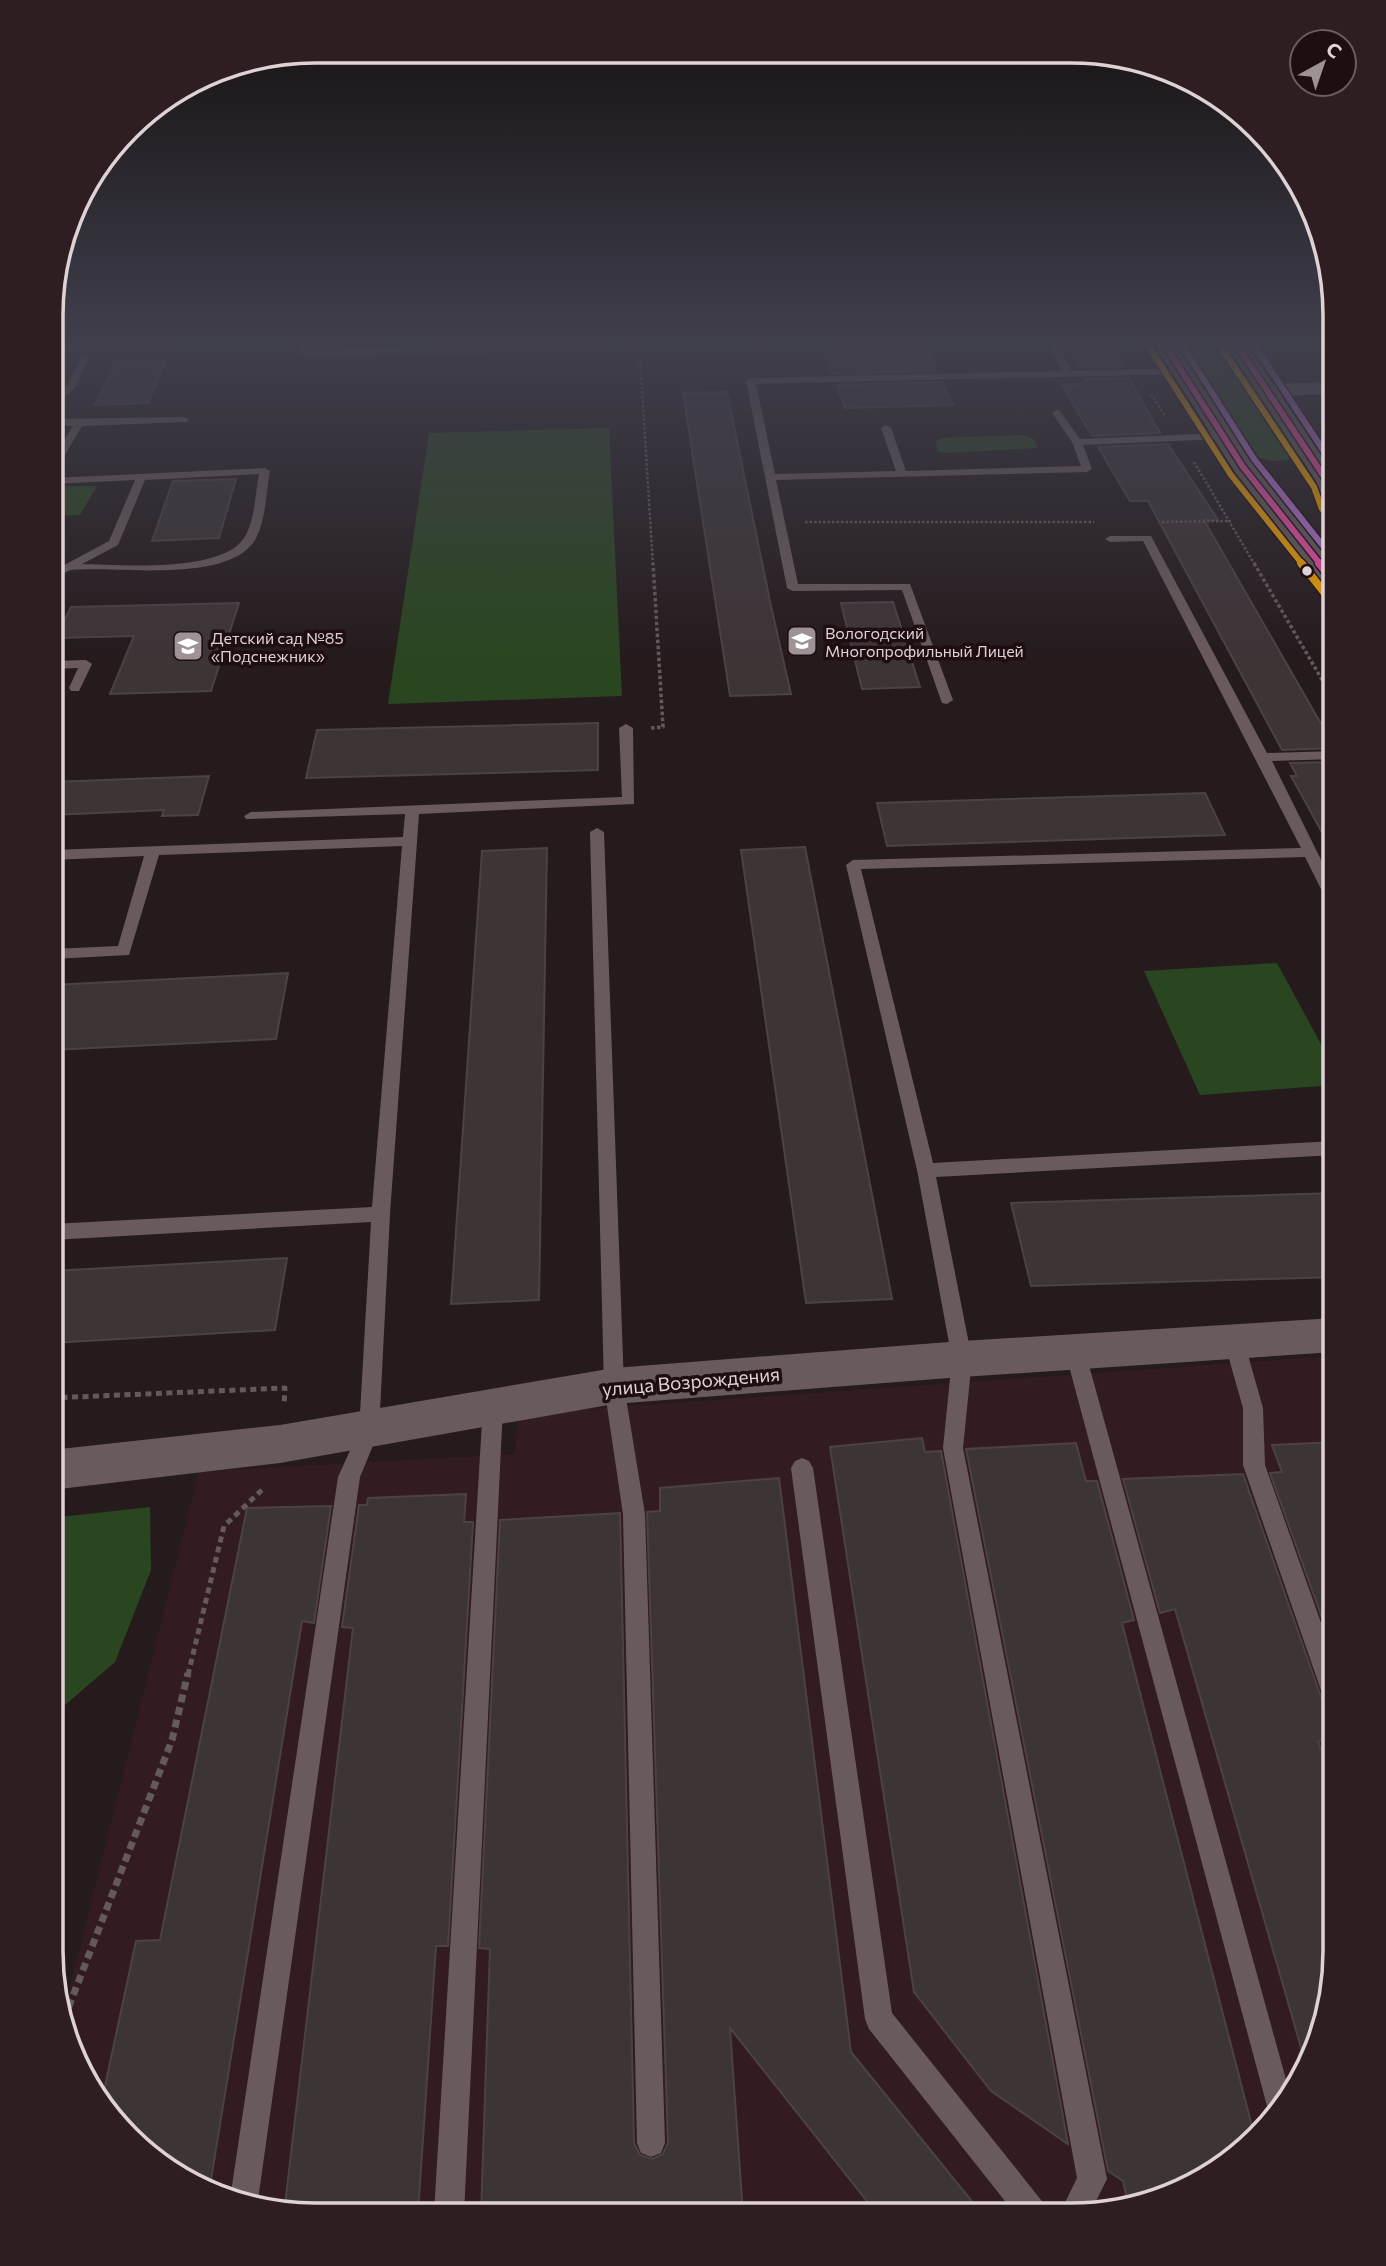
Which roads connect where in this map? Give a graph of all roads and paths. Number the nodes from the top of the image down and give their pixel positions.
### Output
1 (646, 448) edge
2 (765, 448) edge
3 (893, 448) edge
4 (1079, 448) edge
5 (1184, 448) edge
6 (1230, 448) edge
7 (1308, 448) edge
8 (1242, 467) junction
9 (1323, 469) edge
10 (902, 474) junction
11 (141, 477) junction
12 (771, 477) junction
13 (63, 481) edge
14 (1323, 481) edge
15 (780, 522) junction
16 (1094, 522) dead end
17 (1162, 522) dead end
18 (1231, 522) junction
19 (1110, 538) dead end
20 (67, 567) junction
21 (1323, 568) edge
22 (63, 569) edge
23 (63, 665) edge
24 (1323, 681) edge
25 (75, 688) dead end
26 (947, 700) dead end
27 (626, 728) joint
28 (1323, 755) edge
29 (1263, 757) junction
30 (412, 810) junction
31 (251, 816) dead end
32 (597, 832) dead end
33 (410, 841) junction
34 (153, 851) junction
35 (1308, 852) junction
36 (63, 855) edge
37 (1323, 880) edge
38 (63, 954) edge
39 (1323, 1149) edge
40 (926, 1170) junction
41 (381, 1214) junction
42 (63, 1230) edge
43 (1323, 1336) edge
44 (1234, 1341) junction
45 (1075, 1352) junction
46 (962, 1359) junction
47 (614, 1386) junction
48 (285, 1388) dead end
49 (63, 1397) edge
50 (494, 1406) junction
51 (369, 1431) junction
52 (280, 1444) junction
53 (63, 1468) edge
54 (802, 1468) dead end
55 (1323, 1662) edge
56 (69, 2006) edge
57 (1277, 2096) edge
58 (651, 2143) dead end
59 (245, 2193) edge
60 (1080, 2202) edge
61 (450, 2203) edge
62 (1025, 2203) edge

1 - 27 path
2 - 12 lane
3 - 10 lane
4 - 10 lane
5 - 18 path
6 - 8 street
7 - 9 street
8 - 14 street
8 - 21 street
10 - 12 lane
11 - 13 lane
11 - 20 lane
11 - 20 lane
12 - 15 lane
15 - 16 path
15 - 26 lane
17 - 18 path
18 - 24 path
19 - 29 lane
20 - 22 lane
23 - 25 lane
27 - 30 lane
28 - 29 lane
29 - 35 lane
30 - 31 lane
30 - 33 lane
32 - 47 lane
33 - 34 lane
33 - 41 lane
34 - 36 lane
34 - 38 lane
35 - 37 lane
35 - 40 lane
39 - 40 lane
40 - 46 lane
41 - 42 lane
41 - 51 lane
43 - 44 street, улица Возрождения
44 - 45 street, улица Возрождения
44 - 55 lane
45 - 46 street, улица Возрождения
45 - 57 lane
46 - 47 street, улица Возрождения
46 - 60 lane
47 - 50 street, улица Возрождения
47 - 58 lane
48 - 49 path
50 - 51 street, улица Возрождения
50 - 61 lane
51 - 52 street, улица Возрождения
51 - 59 lane
52 - 53 street, улица Возрождения
52 - 56 path
54 - 62 lane

